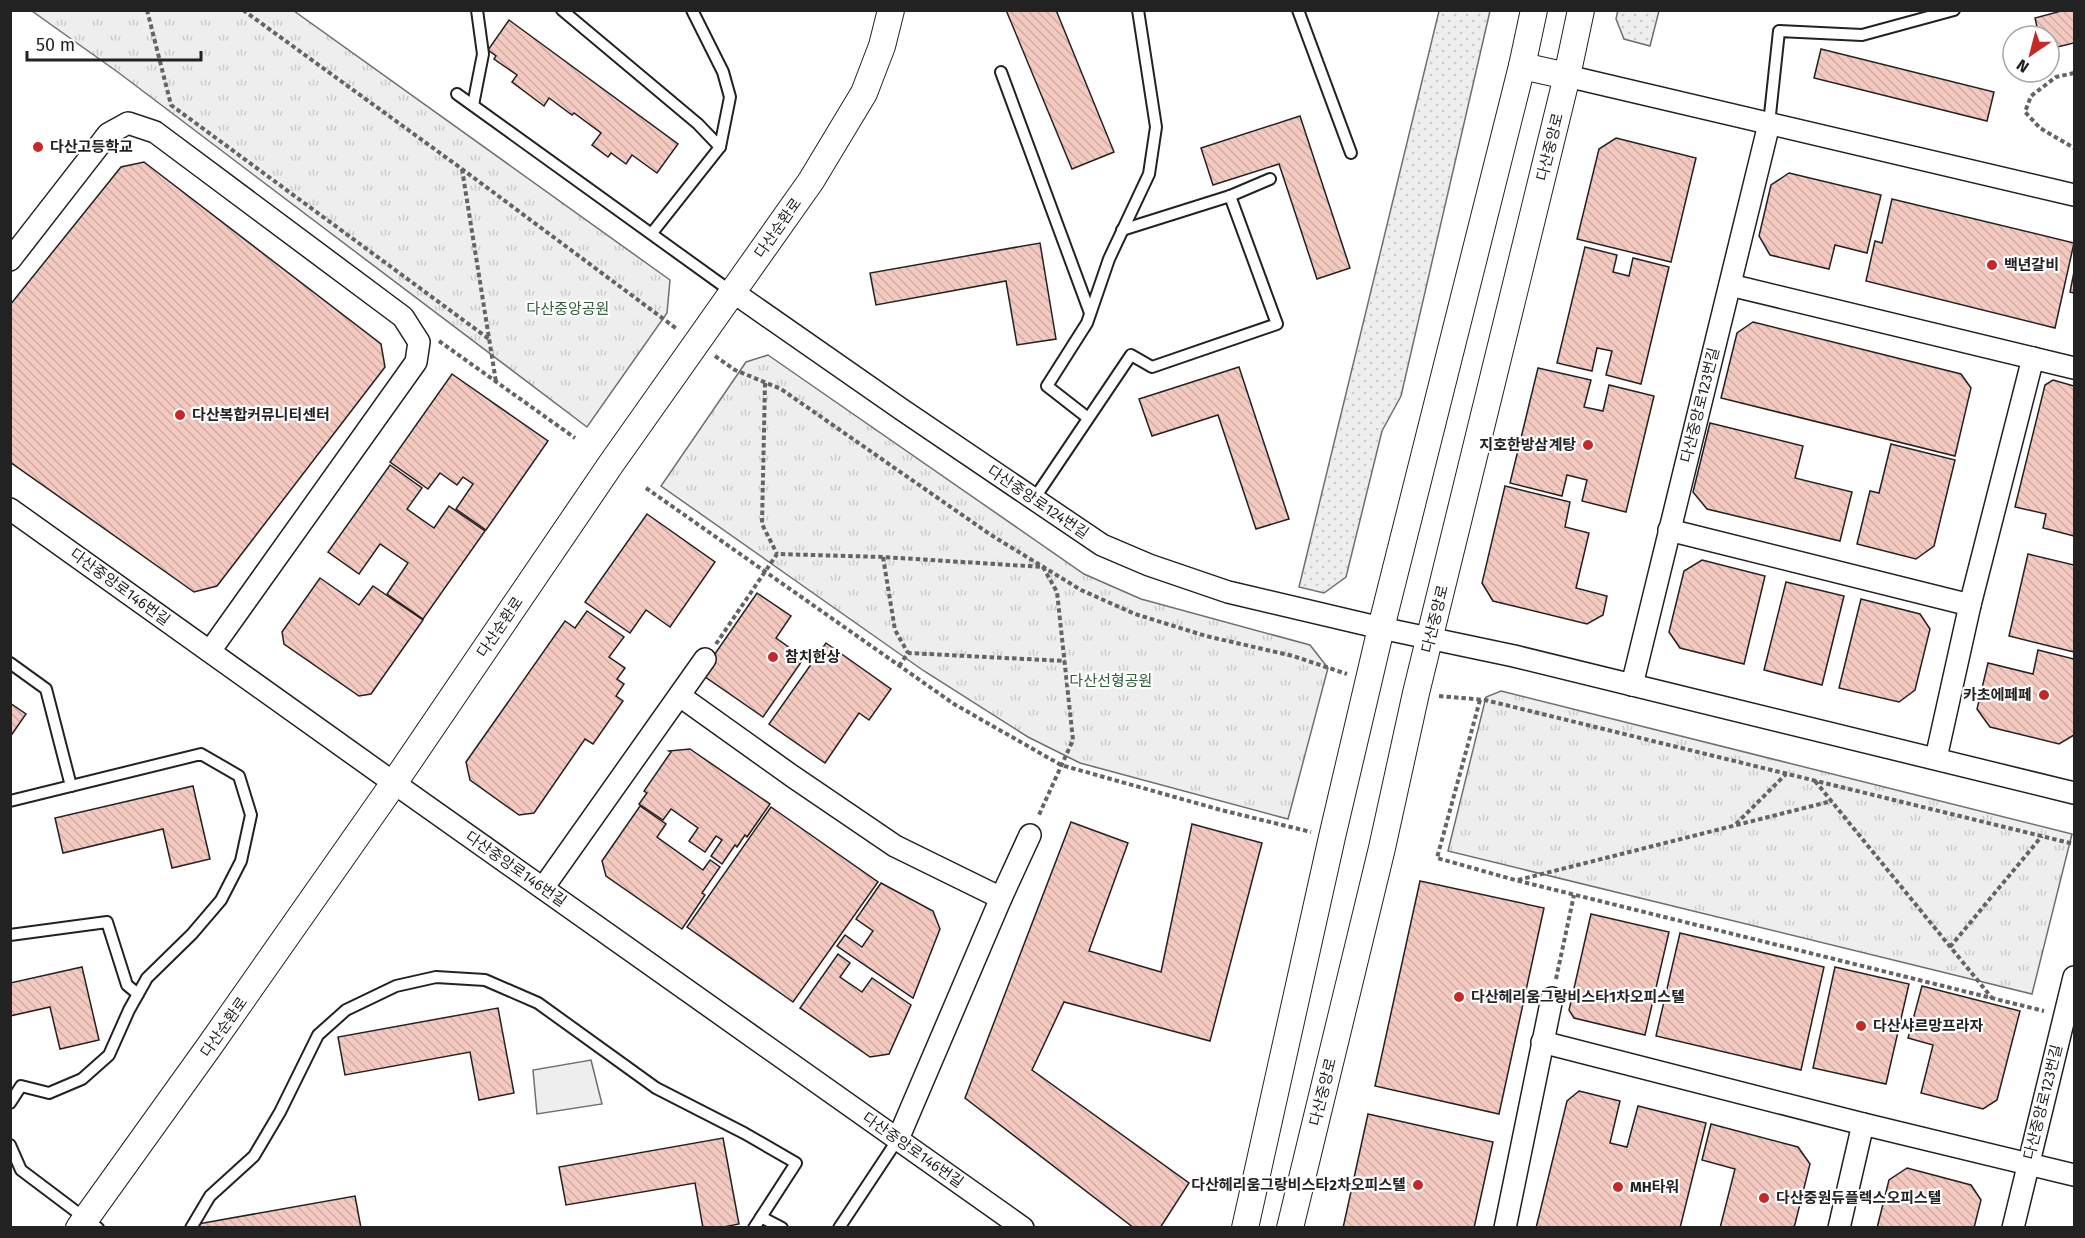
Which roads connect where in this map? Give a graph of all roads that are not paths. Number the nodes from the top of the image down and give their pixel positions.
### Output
1 (477, 10) edge
2 (562, 10) edge
3 (692, 10) edge
4 (891, 10) edge
5 (1138, 10) edge
6 (1298, 10) edge
7 (1534, 10) edge
8 (1581, 10) edge
9 (1904, 10) edge
10 (1954, 10) edge
11 (1903, 24) junction
12 (1522, 66) junction
13 (1001, 72) dead end
14 (1567, 76) junction
15 (457, 94) dead end
16 (473, 105) junction
17 (1769, 124) junction
18 (720, 147) junction
19 (1351, 153) dead end
20 (1270, 179) dead end
21 (2074, 195) edge
22 (1230, 196) junction
23 (1122, 230) junction
24 (651, 233) junction
25 (10, 260) edge
26 (1730, 285) junction
27 (733, 292) junction
28 (1090, 313) junction
29 (2033, 358) junction
30 (2074, 368) edge
31 (1088, 418) junction
32 (1034, 499) junction
33 (10, 508) edge
34 (1670, 530) junction
35 (1970, 605) junction
36 (1381, 628) junction
37 (1430, 639) junction
38 (210, 651) junction
39 (705, 659) road end
40 (10, 663) edge
41 (1632, 685) junction
42 (680, 696) junction
43 (1936, 758) junction
44 (394, 783) junction
45 (70, 786) junction
46 (2074, 792) edge
47 (10, 801) edge
48 (1030, 835) road end
49 (543, 888) junction
50 (1000, 898) junction
51 (10, 935) edge
52 (2074, 977) edge
53 (138, 993) junction
54 (1552, 998) road end
55 (1542, 1042) junction
56 (10, 1103) edge
57 (1863, 1124) junction
58 (898, 1139) junction
59 (10, 1145) edge
60 (2028, 1164) junction
61 (2074, 1175) edge
62 (761, 1217) junction
63 (88, 1224) edge
64 (191, 1227) edge
65 (754, 1227) edge
66 (782, 1227) edge
67 (839, 1227) edge
68 (1023, 1227) edge
69 (1245, 1227) edge
70 (1290, 1227) edge
71 (1505, 1227) edge
72 (1839, 1227) edge
73 (2013, 1227) edge

1 - 16 lane
2 - 18 lane
3 - 18 lane
4 - 27 street, 다산순환로
5 - 23 lane
6 - 19 lane
7 - 12 street
8 - 14 street, 다산중앙로
9 - 11 lane
10 - 11 lane
11 - 17 lane
12 - 14 street
12 - 36 street
13 - 28 lane
14 - 17 street
14 - 37 street, 다산중앙로
15 - 16 lane
16 - 24 lane
17 - 21 street
17 - 26 street, 다산중앙로123번길
18 - 24 lane
20 - 22 lane
22 - 23 lane
22 - 31 lane
23 - 28 lane
24 - 27 lane
25 - 38 street
26 - 29 street
26 - 34 street, 다산중앙로123번길
27 - 32 street, 다산중앙로124번길
27 - 44 street, 다산순환로
28 - 31 lane
29 - 30 street
29 - 35 street
31 - 32 lane
32 - 36 street, 다산중앙로124번길
33 - 38 street, 다산중앙로146번길
34 - 35 street
34 - 41 street, 다산중앙로123번길
35 - 43 street
36 - 37 street
36 - 69 street
37 - 41 street
37 - 70 street, 다산중앙로
38 - 44 street, 다산중앙로146번길
39 - 42 street
40 - 45 lane
41 - 43 street
42 - 49 street
42 - 50 street
43 - 46 street
44 - 49 street, 다산중앙로146번길
44 - 63 street, 다산순환로
45 - 47 lane
45 - 53 lane
48 - 50 street
49 - 58 street, 다산중앙로146번길
50 - 58 street
51 - 53 lane
52 - 60 street, 다산중앙로123번길
53 - 56 lane
54 - 55 street
55 - 57 street
55 - 71 street
57 - 60 street
57 - 72 street
58 - 67 lane
58 - 68 street, 다산중앙로146번길
59 - 63 lane
60 - 61 street
60 - 73 street, 다산중앙로123번길
62 - 64 lane
62 - 65 lane
62 - 66 lane

